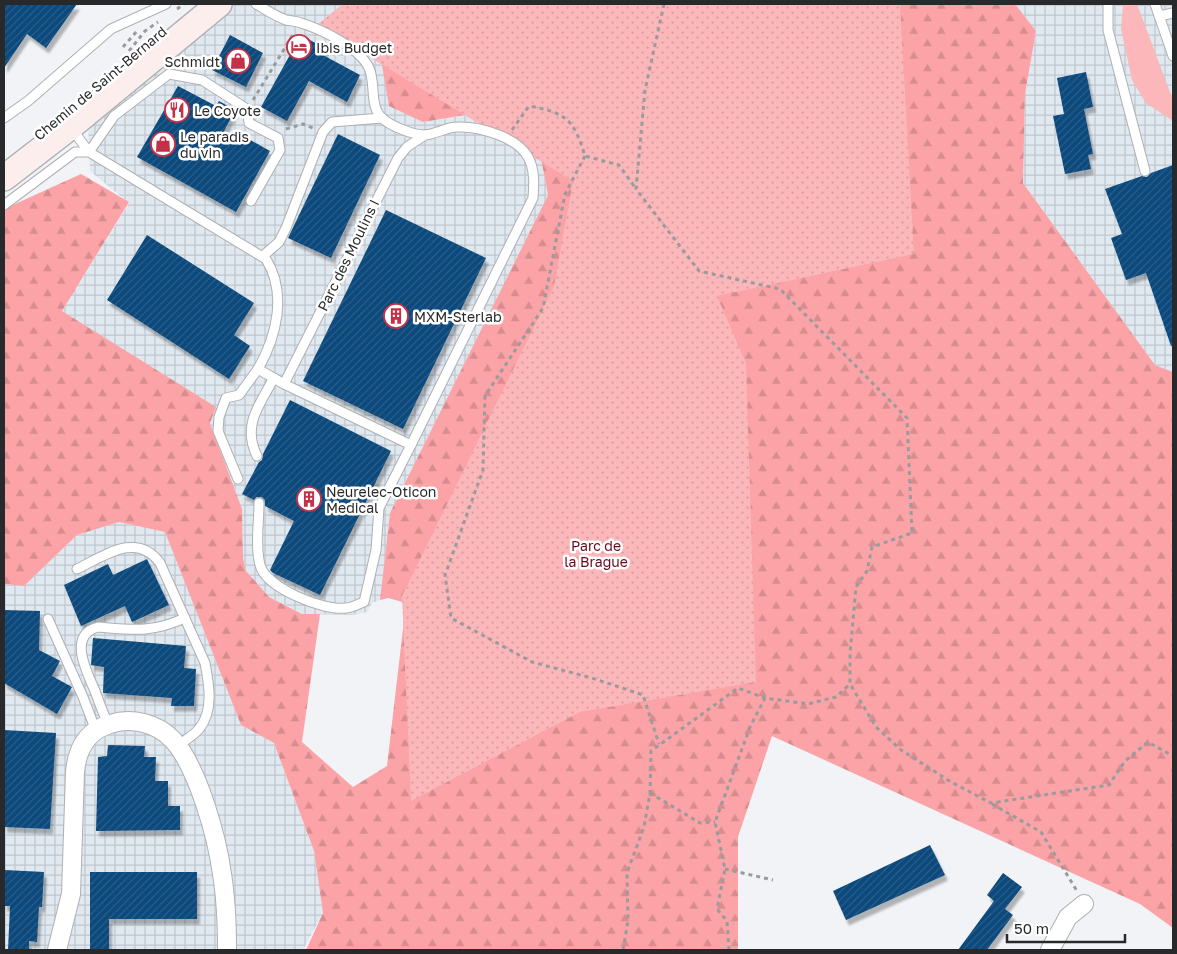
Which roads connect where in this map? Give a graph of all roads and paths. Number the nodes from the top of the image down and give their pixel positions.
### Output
1 (166, 4) edge
2 (199, 4) edge
3 (218, 4) edge
4 (256, 4) edge
5 (664, 4) edge
6 (1108, 4) edge
7 (1155, 4) edge
8 (1173, 13) edge
9 (1159, 16) junction
10 (300, 23) junction
11 (129, 40) dead end
12 (123, 47) dead end
13 (1173, 56) edge
14 (258, 92) dead end
15 (72, 115) junction
16 (4, 118) edge
17 (382, 118) junction
18 (323, 132) junction
19 (425, 135) junction
20 (278, 138) junction
21 (506, 138) junction
22 (89, 152) junction
23 (585, 156) junction
24 (4, 166) edge
25 (1145, 171) dead end
26 (4, 178) edge
27 (636, 189) junction
28 (251, 201) dead end
29 (4, 205) edge
30 (263, 256) junction
31 (258, 369) junction
32 (274, 378) junction
33 (284, 384) junction
34 (411, 445) junction
35 (257, 456) dead end
36 (238, 480) dead end
37 (259, 503) dead end
38 (77, 569) dead end
39 (185, 618) junction
40 (48, 619) dead end
41 (850, 684) junction
42 (765, 698) junction
43 (102, 728) junction
44 (659, 744) junction
45 (177, 746) junction
46 (1173, 756) edge
47 (650, 793) junction
48 (991, 803) junction
49 (715, 822) junction
50 (725, 869) junction
51 (773, 880) dead end
52 (1084, 904) joint
53 (57, 950) edge
54 (227, 950) edge
55 (623, 950) edge
56 (728, 950) edge
57 (1050, 950) edge

1 - 16 lane
2 - 15 main road, Chemin de Saint-Bernard
3 - 15 main road, Chemin de Saint-Bernard
4 - 10 lane
5 - 27 path
6 - 25 lane
7 - 9 lane
8 - 9 lane
9 - 13 lane
10 - 14 path
10 - 17 lane
11 - 12 path
15 - 22 lane
15 - 24 main road, Chemin de Saint-Bernard
15 - 26 main road, Chemin de Saint-Bernard
17 - 18 lane
17 - 19 lane
18 - 20 path
18 - 30 lane
19 - 21 lane
19 - 33 lane, Parc des Moulins I
20 - 22 lane
20 - 28 lane
21 - 23 path
21 - 34 lane
22 - 29 lane
22 - 30 lane
23 - 27 path
23 - 44 path
27 - 41 path
30 - 31 lane
31 - 32 lane
31 - 36 lane
32 - 33 lane
32 - 35 lane
33 - 34 lane
34 - 37 lane
38 - 39 lane
39 - 43 lane
39 - 45 lane
40 - 43 lane
41 - 42 path
41 - 48 path
42 - 44 path
42 - 49 path
43 - 45 street
43 - 53 street
44 - 47 path
45 - 54 street
46 - 48 path
47 - 49 path
47 - 55 path
48 - 52 path
49 - 50 path
50 - 51 path
50 - 56 path
52 - 57 street

